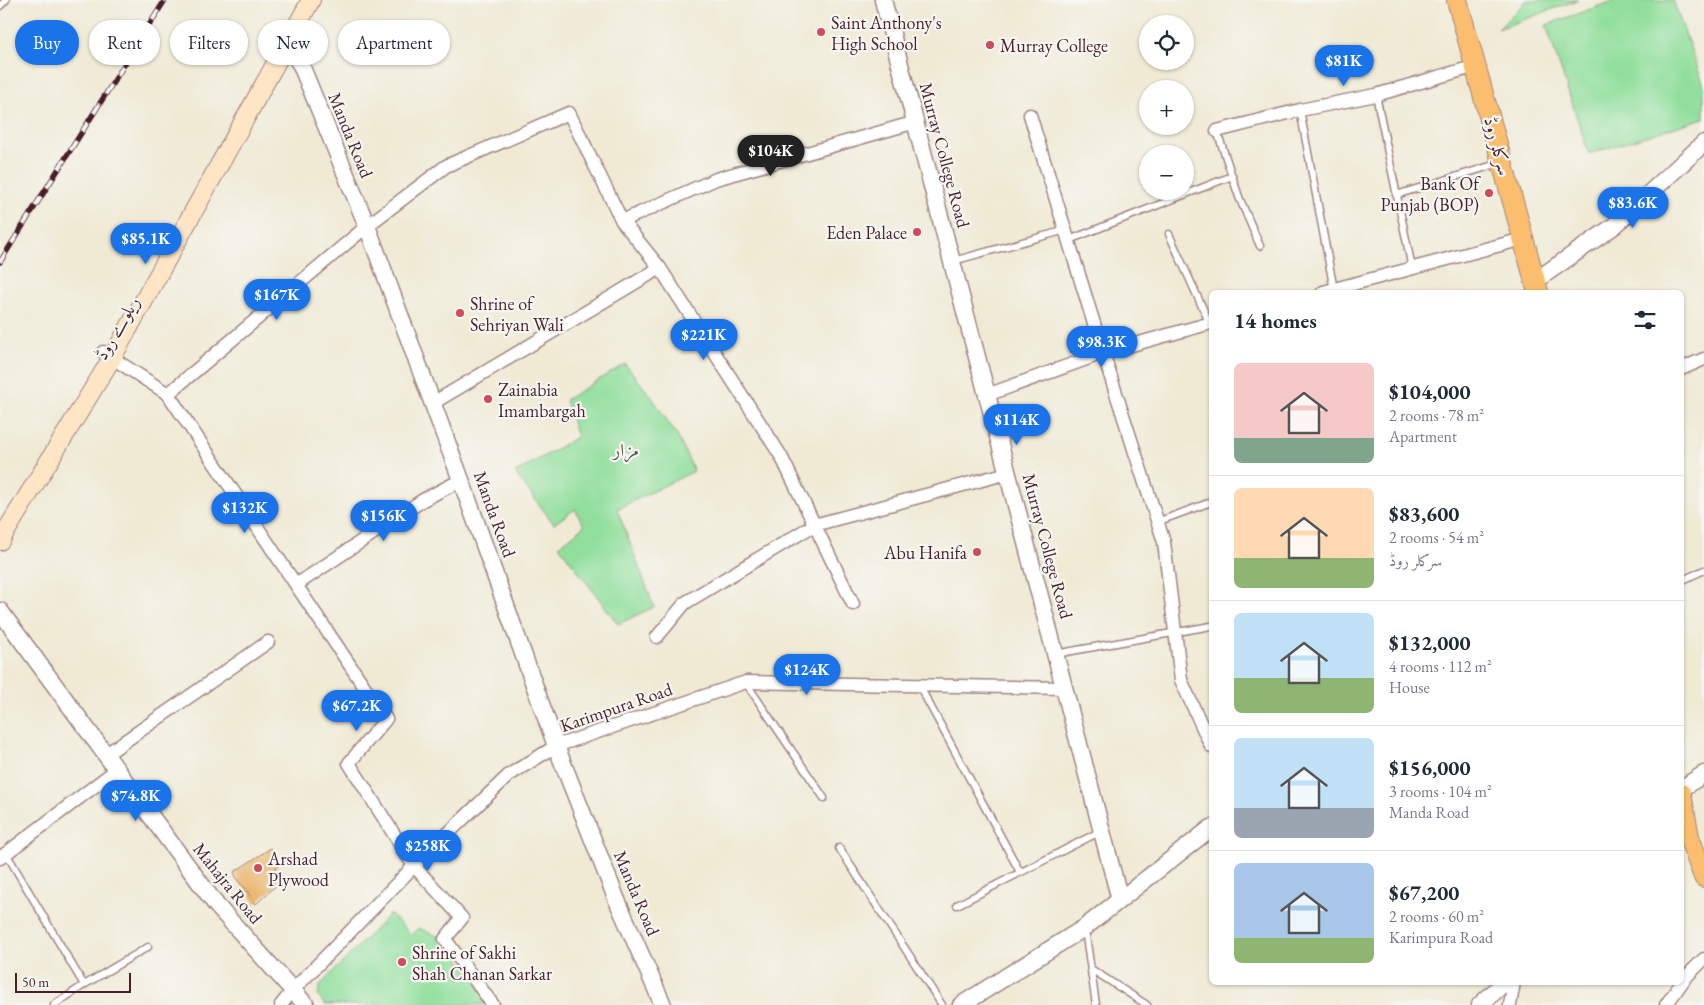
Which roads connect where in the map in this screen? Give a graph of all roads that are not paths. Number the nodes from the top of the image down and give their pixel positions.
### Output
1 (6, 0) edge
2 (309, 0) edge
3 (884, 0) edge
4 (1461, 2) edge
5 (0, 6) edge
6 (298, 20) edge
7 (272, 65) edge
8 (301, 65) edge
9 (1476, 66) junction
10 (1376, 95) junction
11 (1300, 110) junction
12 (1030, 115) dead end
13 (916, 122) junction
14 (1218, 131) joint
15 (1704, 143) edge
16 (1502, 162) junction
17 (1232, 176) junction
18 (1396, 195) junction
19 (622, 221) junction
20 (367, 226) junction
21 (1169, 234) dead end
22 (1067, 235) junction
23 (1523, 239) junction
24 (1260, 246) dead end
25 (952, 262) junction
26 (660, 268) junction
27 (1412, 268) junction
28 (1537, 287) edge
29 (1330, 290) edge
30 (1337, 290) edge
31 (1209, 321) edge
32 (1209, 326) edge
33 (1103, 353) junction
34 (108, 355) junction
35 (1704, 359) edge
36 (1684, 368) edge
37 (168, 394) junction
38 (987, 395) junction
39 (433, 403) junction
40 (1008, 473) junction
41 (461, 480) junction
42 (1209, 503) edge
43 (1157, 522) junction
44 (0, 525) edge
45 (814, 526) junction
46 (0, 541) edge
47 (1704, 570) edge
48 (1684, 580) edge
49 (296, 585) junction
50 (853, 604) dead end
51 (0, 611) edge
52 (1209, 626) edge
53 (1175, 634) junction
54 (657, 636) dead end
55 (268, 642) dead end
56 (1056, 654) junction
57 (746, 682) junction
58 (918, 684) junction
59 (1064, 688) junction
60 (1209, 742) edge
61 (556, 746) junction
62 (104, 755) junction
63 (116, 770) junction
64 (1704, 774) edge
65 (1684, 787) edge
66 (824, 798) dead end
67 (1209, 830) edge
68 (1102, 831) junction
69 (1685, 840) edge
70 (839, 848) dead end
71 (3, 856) edge
72 (414, 866) junction
73 (1020, 872) junction
74 (1704, 877) edge
75 (1120, 900) junction
76 (957, 905) dead end
77 (1084, 928) junction
78 (148, 947) dead end
79 (1704, 959) edge
80 (1091, 969) junction
81 (1684, 979) edge
82 (84, 985) junction
83 (1502, 985) edge
84 (1513, 985) edge
85 (1680, 985) edge
86 (293, 990) junction
87 (54, 1005) edge
88 (281, 1005) edge
89 (306, 1005) edge
90 (493, 1005) edge
91 (663, 1005) edge
92 (942, 1005) edge
93 (961, 1005) edge
94 (1096, 1005) edge
95 (1147, 1005) edge
96 (1480, 1005) edge
97 (1510, 1005) edge
98 (1666, 1005) edge

1 - 5 lane
2 - 6 main road, ریلوے روڈ
3 - 13 street, Murray College Road
4 - 9 main road, سرکلر روڈ
7 - 34 main road, ریلوے روڈ
8 - 20 street, Manda Road
9 - 10 street
9 - 16 main road, سرکلر روڈ
10 - 11 street
10 - 18 lane
11 - 14 street
11 - 29 lane
12 - 22 street
13 - 19 street
13 - 25 street, Murray College Road
14 - 17 lane
15 - 28 street
16 - 18 lane
16 - 23 main road, سرکلر روڈ
17 - 22 lane
17 - 24 lane
18 - 27 lane
19 - 20 street
19 - 26 street
20 - 37 street
20 - 39 street, Manda Road
21 - 31 lane
22 - 25 lane
22 - 33 street
23 - 27 street
23 - 28 main road, سرکلر روڈ
25 - 38 street, Murray College Road
26 - 39 street
26 - 45 street
27 - 30 street
32 - 33 street
33 - 38 street
33 - 43 street
34 - 37 street
34 - 44 main road, ریلوے روڈ
34 - 46 main road
35 - 36 street
37 - 49 street
38 - 40 street, Murray College Road
39 - 41 street, Manda Road
40 - 45 street
40 - 56 street, Murray College Road
41 - 49 street
41 - 61 street, Manda Road
42 - 43 lane
43 - 53 street
45 - 50 street
45 - 54 street
47 - 48 lane
49 - 72 street
51 - 62 street, Mahajra Road
52 - 53 lane
53 - 56 lane
53 - 60 street
55 - 62 street
56 - 59 street, Murray College Road
57 - 58 street, Karimpura Road
57 - 61 street, Karimpura Road
57 - 66 lane
58 - 59 street, Karimpura Road
58 - 73 lane
59 - 68 street, Murray College Road
61 - 72 street, Karimpura Road
61 - 91 street, Manda Road
62 - 63 street, Mahajra Road
63 - 71 street
63 - 86 street, Mahajra Road
64 - 65 street
67 - 75 street
68 - 73 lane
68 - 75 street, Murray College Road
69 - 74 main road
70 - 92 lane
71 - 82 lane
72 - 86 street, Karimpura Road
72 - 90 street
73 - 76 lane
75 - 77 street
77 - 80 lane
77 - 93 street
78 - 82 lane
79 - 81 street
80 - 94 lane
80 - 95 lane
82 - 87 lane
83 - 96 street
84 - 97 street
85 - 98 street
86 - 88 street, Karimpura Road
86 - 89 street, Mahajra Road

